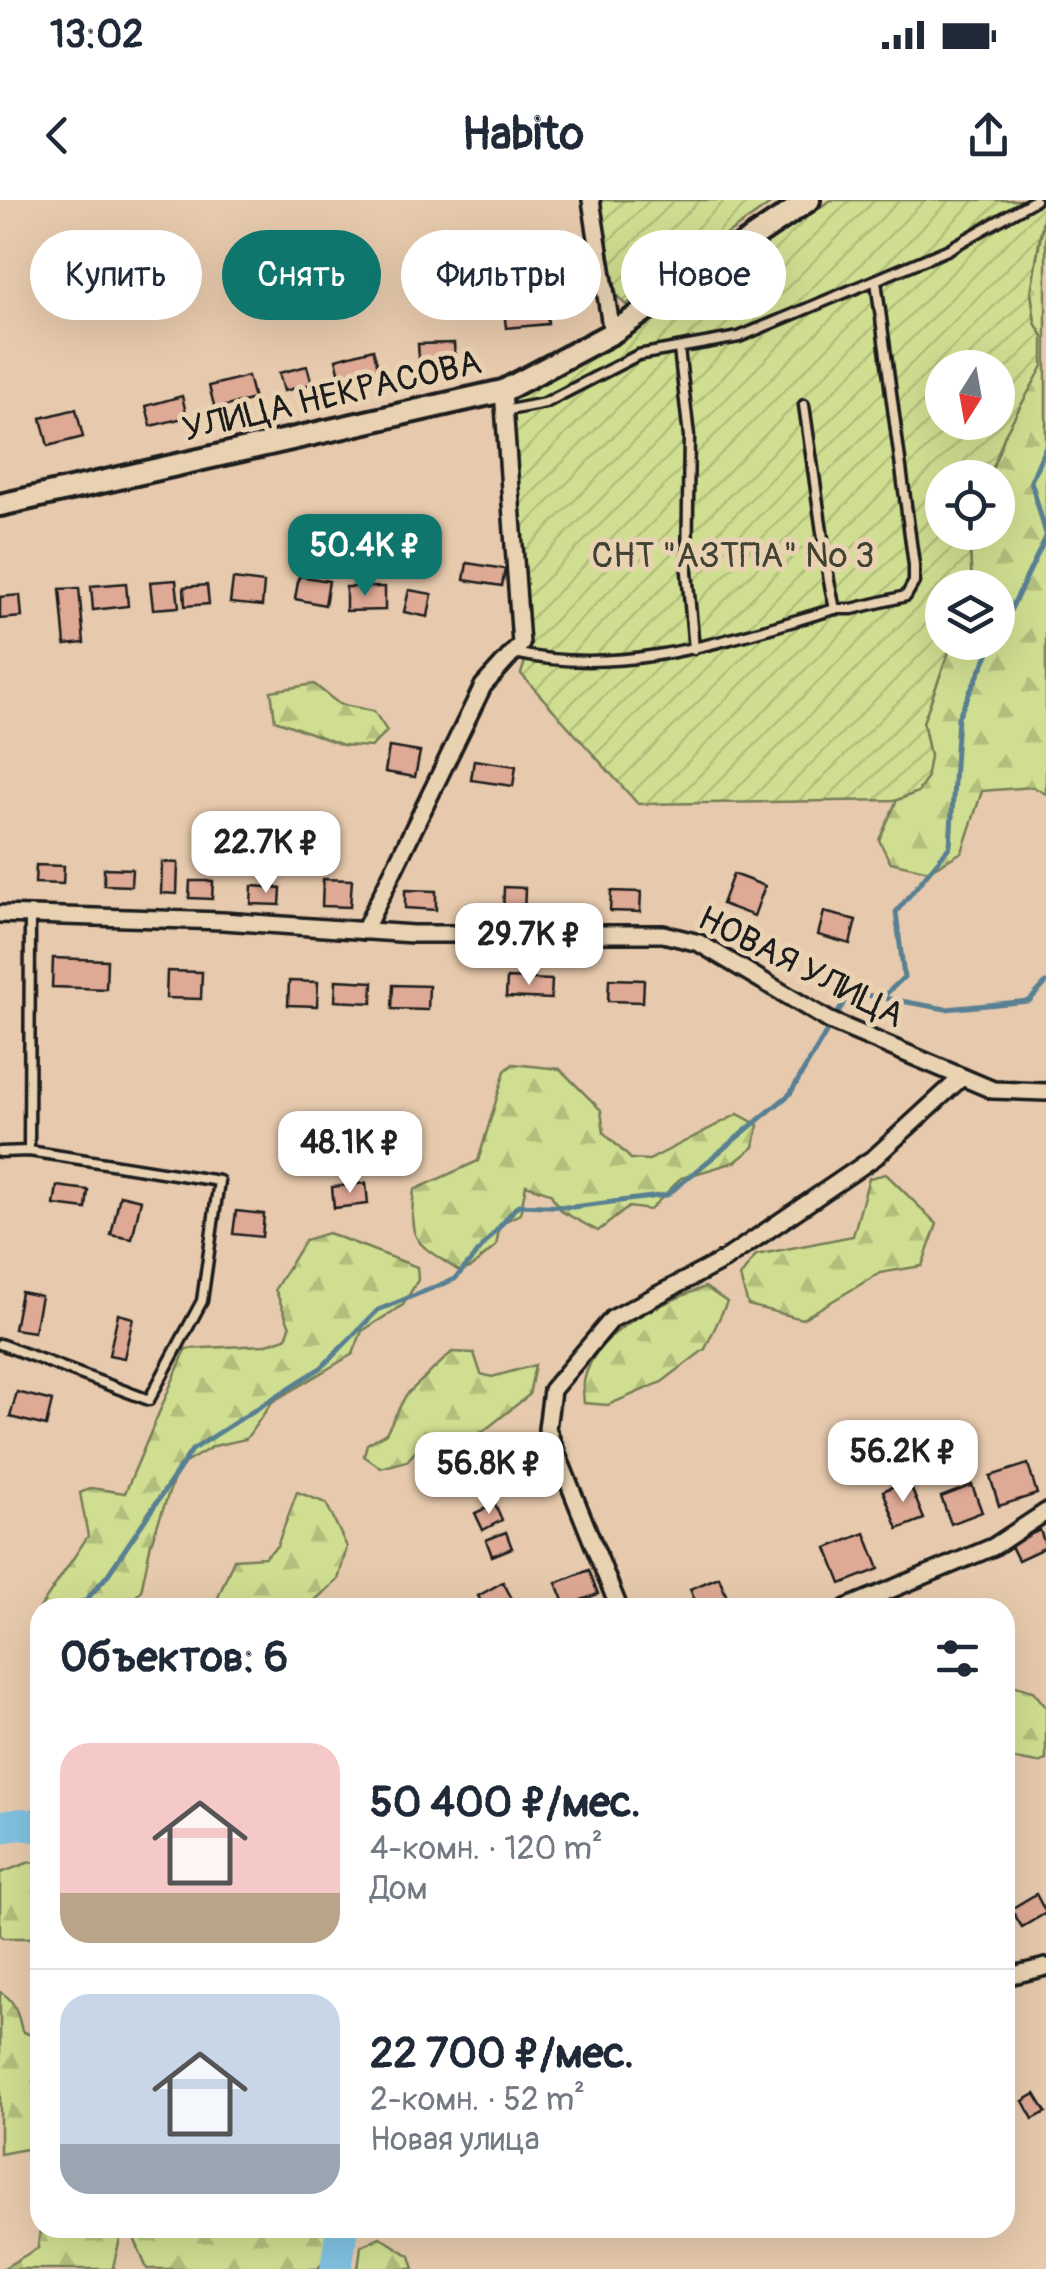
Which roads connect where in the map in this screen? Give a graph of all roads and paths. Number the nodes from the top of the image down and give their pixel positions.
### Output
1 (592, 200) edge
2 (809, 200) edge
3 (1035, 200) edge
4 (876, 282) junction
5 (612, 333) junction
6 (679, 350) junction
7 (503, 401) junction
8 (804, 406) dead end
9 (0, 505) edge
10 (835, 609) junction
11 (694, 649) junction
12 (513, 653) junction
13 (0, 914) edge
14 (30, 915) junction
15 (364, 931) junction
16 (962, 1077) junction
17 (1046, 1092) edge
18 (29, 1151) junction
19 (0, 1152) edge
20 (0, 1344) edge
21 (1046, 1512) edge
22 (615, 1598) edge
23 (870, 1598) edge
24 (1046, 1967) edge
25 (1015, 1975) edge

1 - 5 street
2 - 5 main road, УЛИЦА НЕКРАСОВА
3 - 4 lane
4 - 6 lane
4 - 10 lane
5 - 7 main road, УЛИЦА НЕКРАСОВА
6 - 7 lane
6 - 11 lane
7 - 9 main road, УЛИЦА НЕКРАСОВА
7 - 12 street
8 - 10 lane
10 - 11 lane
11 - 12 lane
12 - 15 street
13 - 14 street, НОВАЯ УЛИЦА
14 - 15 street, НОВАЯ УЛИЦА
14 - 18 lane
15 - 16 street, НОВАЯ УЛИЦА
16 - 17 street, НОВАЯ УЛИЦА
16 - 22 street
18 - 19 lane
18 - 20 lane
21 - 23 street
24 - 25 street

